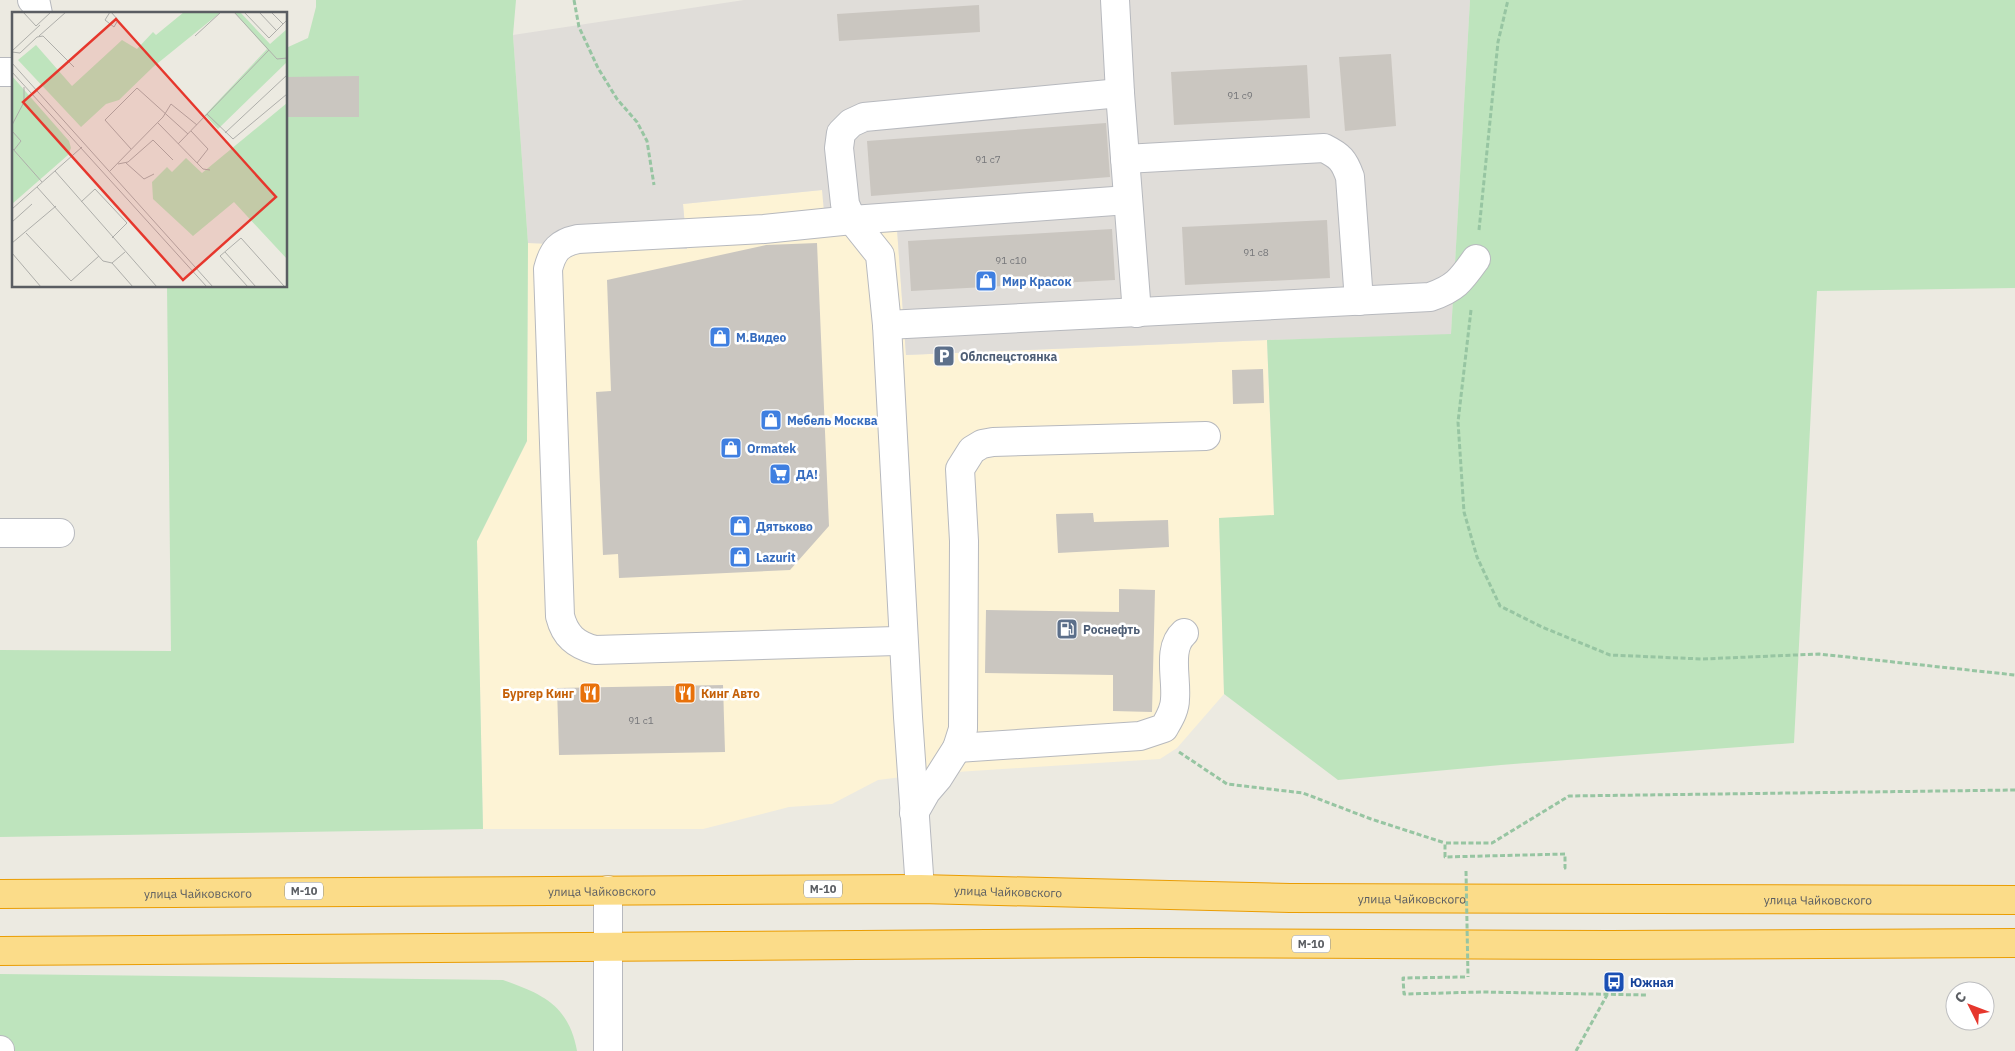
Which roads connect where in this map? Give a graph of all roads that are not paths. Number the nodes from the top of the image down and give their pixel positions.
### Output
1 (32, 0) edge
2 (1115, 0) edge
3 (38, 12) edge
4 (1120, 93) junction
5 (1125, 159) junction
6 (1128, 200) junction
7 (852, 220) junction
8 (1476, 259) road end
9 (1359, 301) junction
10 (1137, 313) junction
11 (887, 325) junction
12 (1206, 436) dead end
13 (0, 533) edge
14 (60, 533) dead end
15 (1184, 633) dead end
16 (896, 640) dead end
17 (957, 748) junction
18 (914, 813) junction
19 (920, 889) junction
20 (608, 890) junction
21 (0, 894) edge
22 (2015, 900) edge
23 (2015, 943) edge
24 (607, 946) junction
25 (0, 951) edge
26 (608, 1051) edge

1 - 3 street
2 - 4 street
4 - 5 street
4 - 7 street
5 - 6 street
5 - 9 street
6 - 7 street
6 - 10 street
7 - 11 street
7 - 16 street
8 - 9 street
9 - 10 street
10 - 11 street
11 - 18 street
12 - 17 street
13 - 14 street
15 - 17 street
17 - 18 street
18 - 19 street
19 - 20 highway, улица Чайковского / М-10
19 - 22 highway, улица Чайковского / М-10
20 - 21 highway, улица Чайковского / М-10
20 - 24 street
23 - 24 highway, М-10
24 - 25 highway, М-10
24 - 26 street

